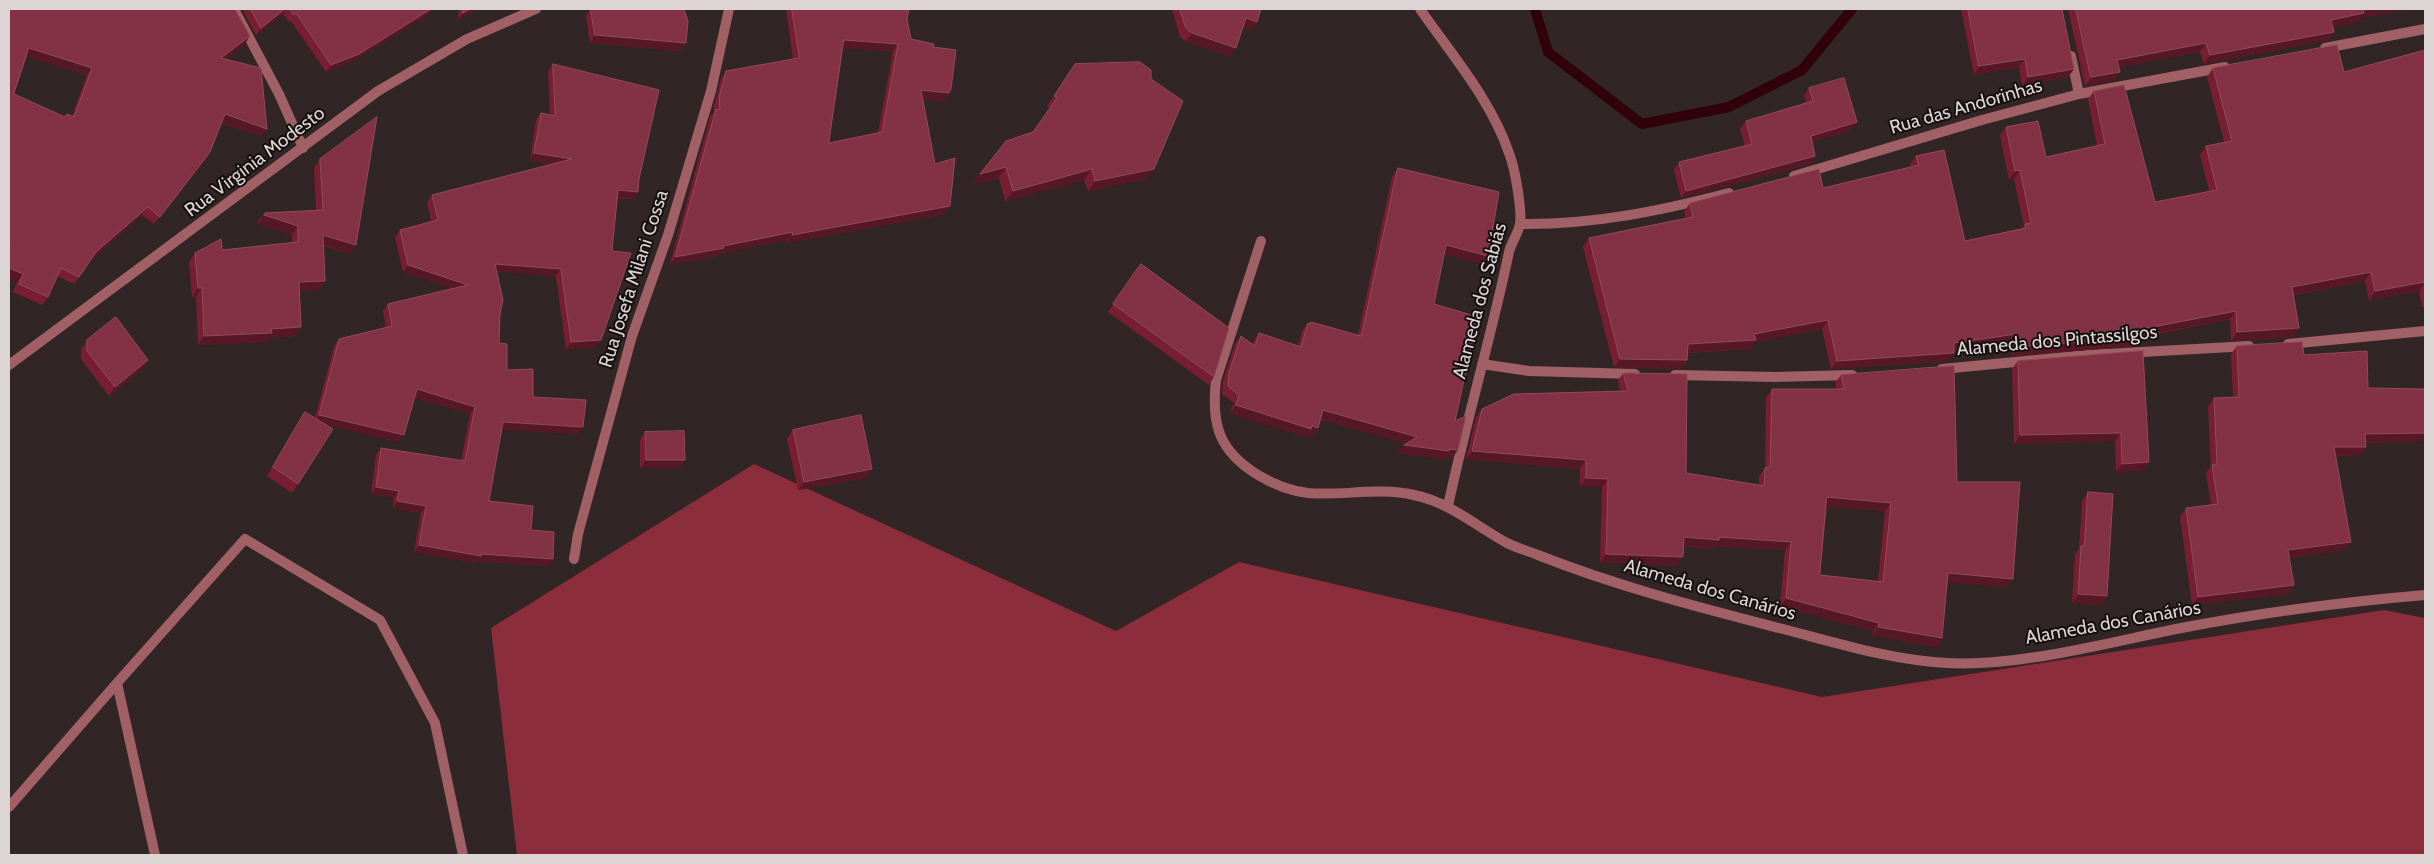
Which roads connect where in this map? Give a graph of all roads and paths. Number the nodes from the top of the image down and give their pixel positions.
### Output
1 (234, 9) edge
2 (536, 9) edge
3 (729, 9) edge
4 (1420, 9) edge
5 (2425, 29) edge
6 (2069, 47) edge
7 (2316, 50) edge
8 (2239, 64) edge
9 (2079, 94) junction
10 (303, 148) junction
11 (1785, 178) edge
12 (1739, 191) edge
13 (1520, 224) junction
14 (1261, 240) dead end
15 (2425, 331) edge
16 (2263, 345) edge
17 (2280, 345) edge
18 (1482, 364) junction
19 (9, 365) edge
20 (1929, 370) edge
21 (1867, 374) edge
22 (1646, 375) edge
23 (1666, 375) edge
24 (1448, 506) junction
25 (574, 559) dead end
26 (2425, 595) edge
27 (117, 683) junction
28 (9, 807) edge
29 (155, 855) edge
30 (463, 855) edge

1 - 10 street
2 - 10 street, Rua Virginia Modesto
3 - 25 street, Rua Josefa Milani Cossa
4 - 13 street, Alameda dos Sabiás
5 - 7 street
6 - 9 street
8 - 9 street, Rua das Andorinhas
9 - 11 street, Rua das Andorinhas
10 - 19 street, Rua Virginia Modesto
12 - 13 street
13 - 18 street, Alameda dos Sabiás
14 - 24 street, Alameda dos Canários
15 - 17 street
16 - 20 street, Alameda dos Pintassilgos
18 - 22 street
18 - 24 street, Alameda dos Sabiás
21 - 23 street
24 - 26 street, Alameda dos Canários
27 - 28 street
27 - 29 street
27 - 30 street

